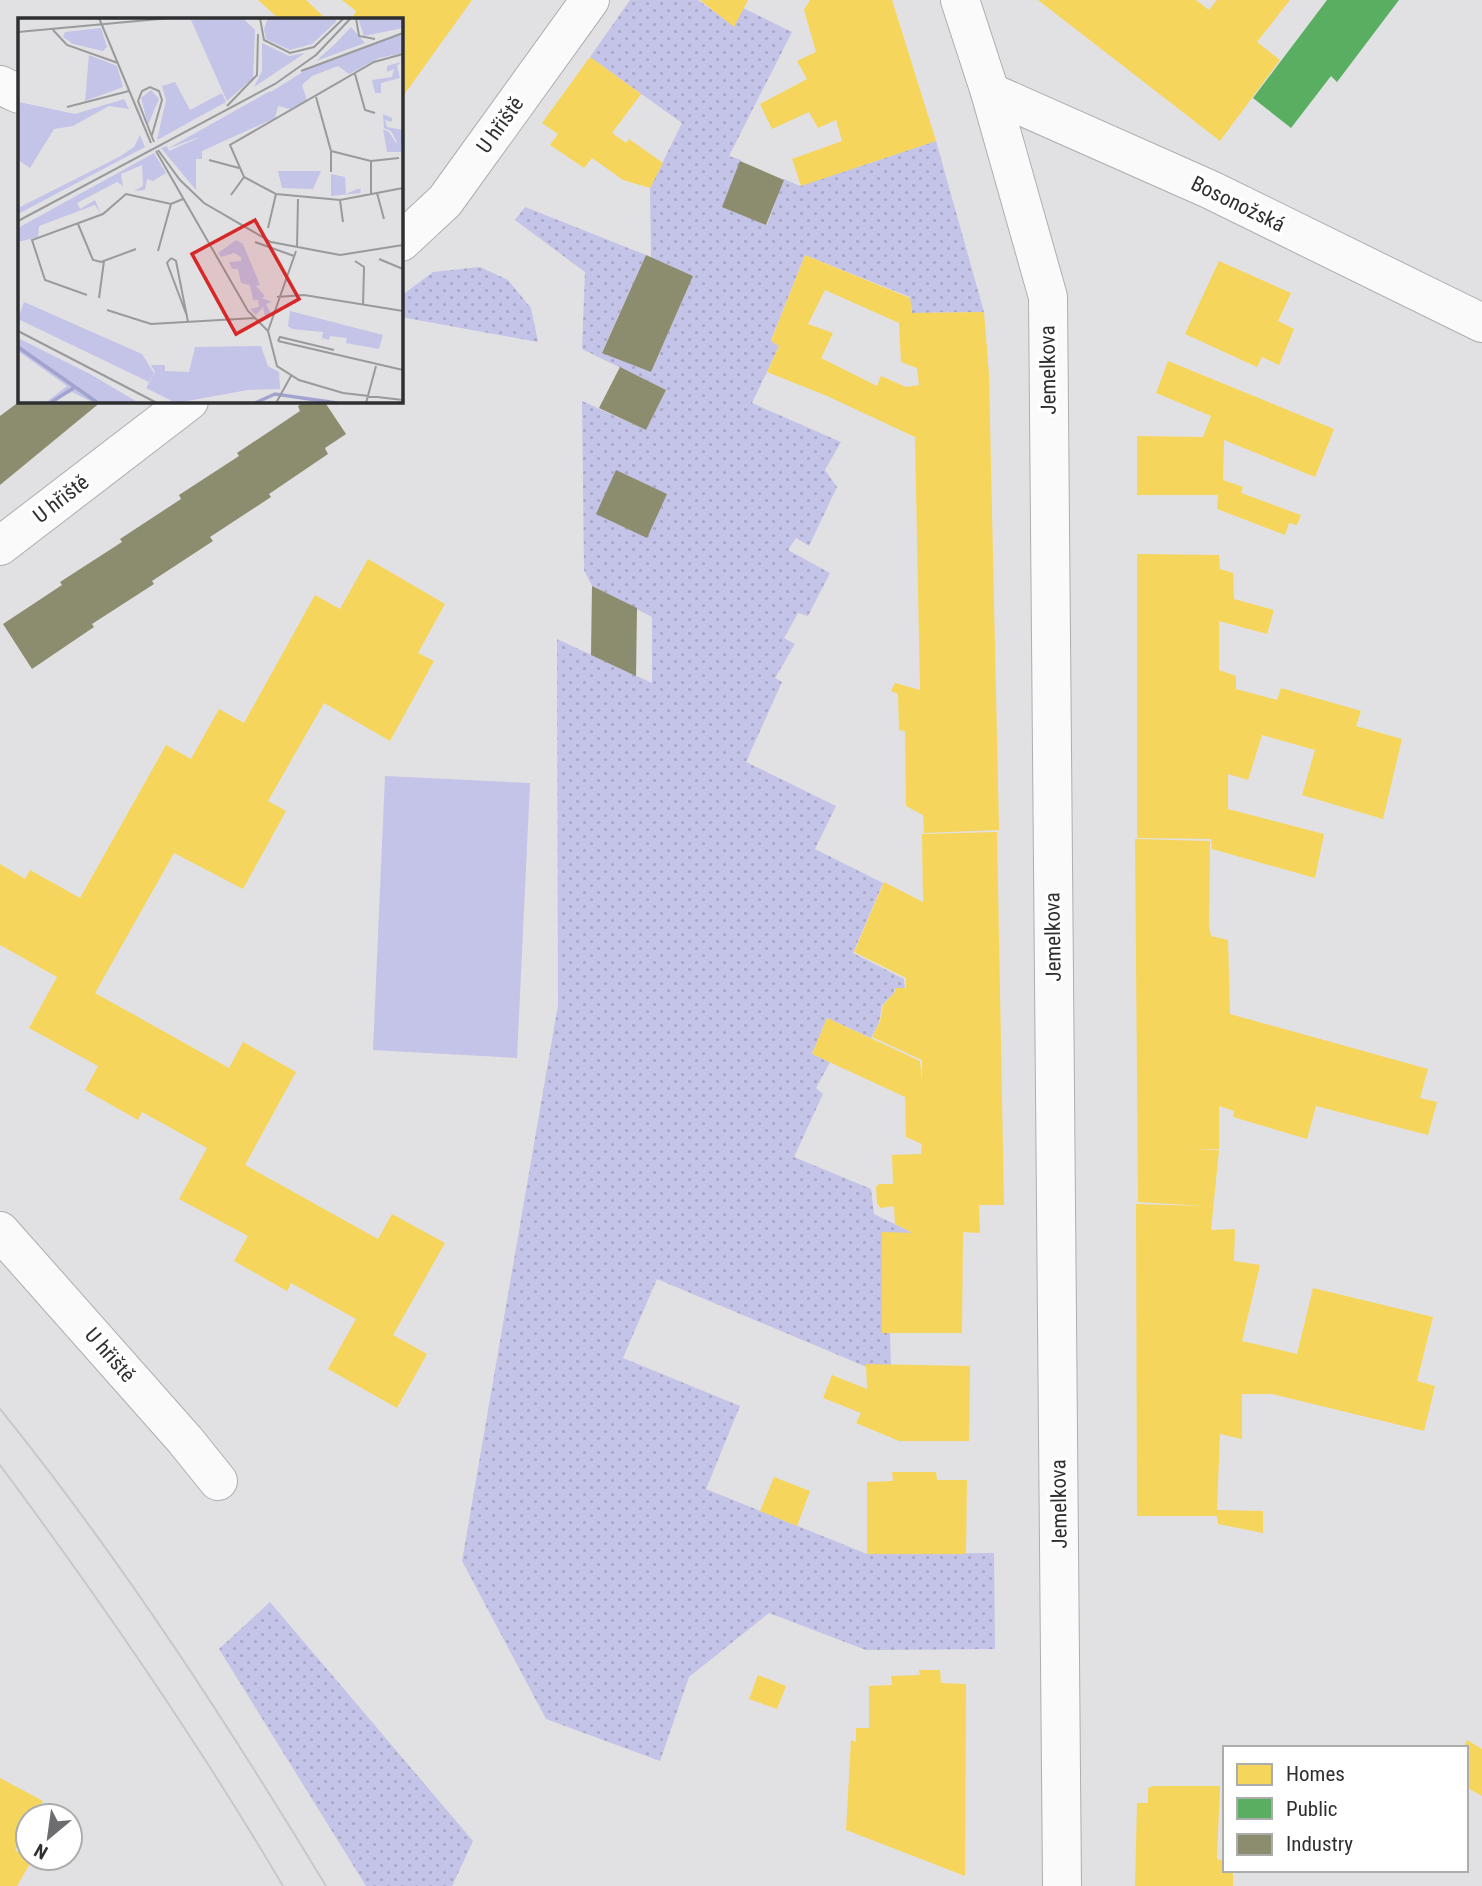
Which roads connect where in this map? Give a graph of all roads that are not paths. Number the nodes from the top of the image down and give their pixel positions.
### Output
1 (590, 0) edge
2 (960, 0) edge
3 (0, 85) edge
4 (990, 92) junction
5 (18, 94) edge
6 (402, 241) edge
7 (1482, 323) edge
8 (188, 402) edge
9 (0, 546) edge
10 (0, 1231) edge
11 (218, 1481) dead end
12 (1062, 1886) edge

1 - 6 street, U hřiště
2 - 4 street, Jemelkova
3 - 5 street
4 - 7 street, Bosonožská
4 - 12 street, Jemelkova
8 - 9 street, U hřiště
10 - 11 street, U hřiště

